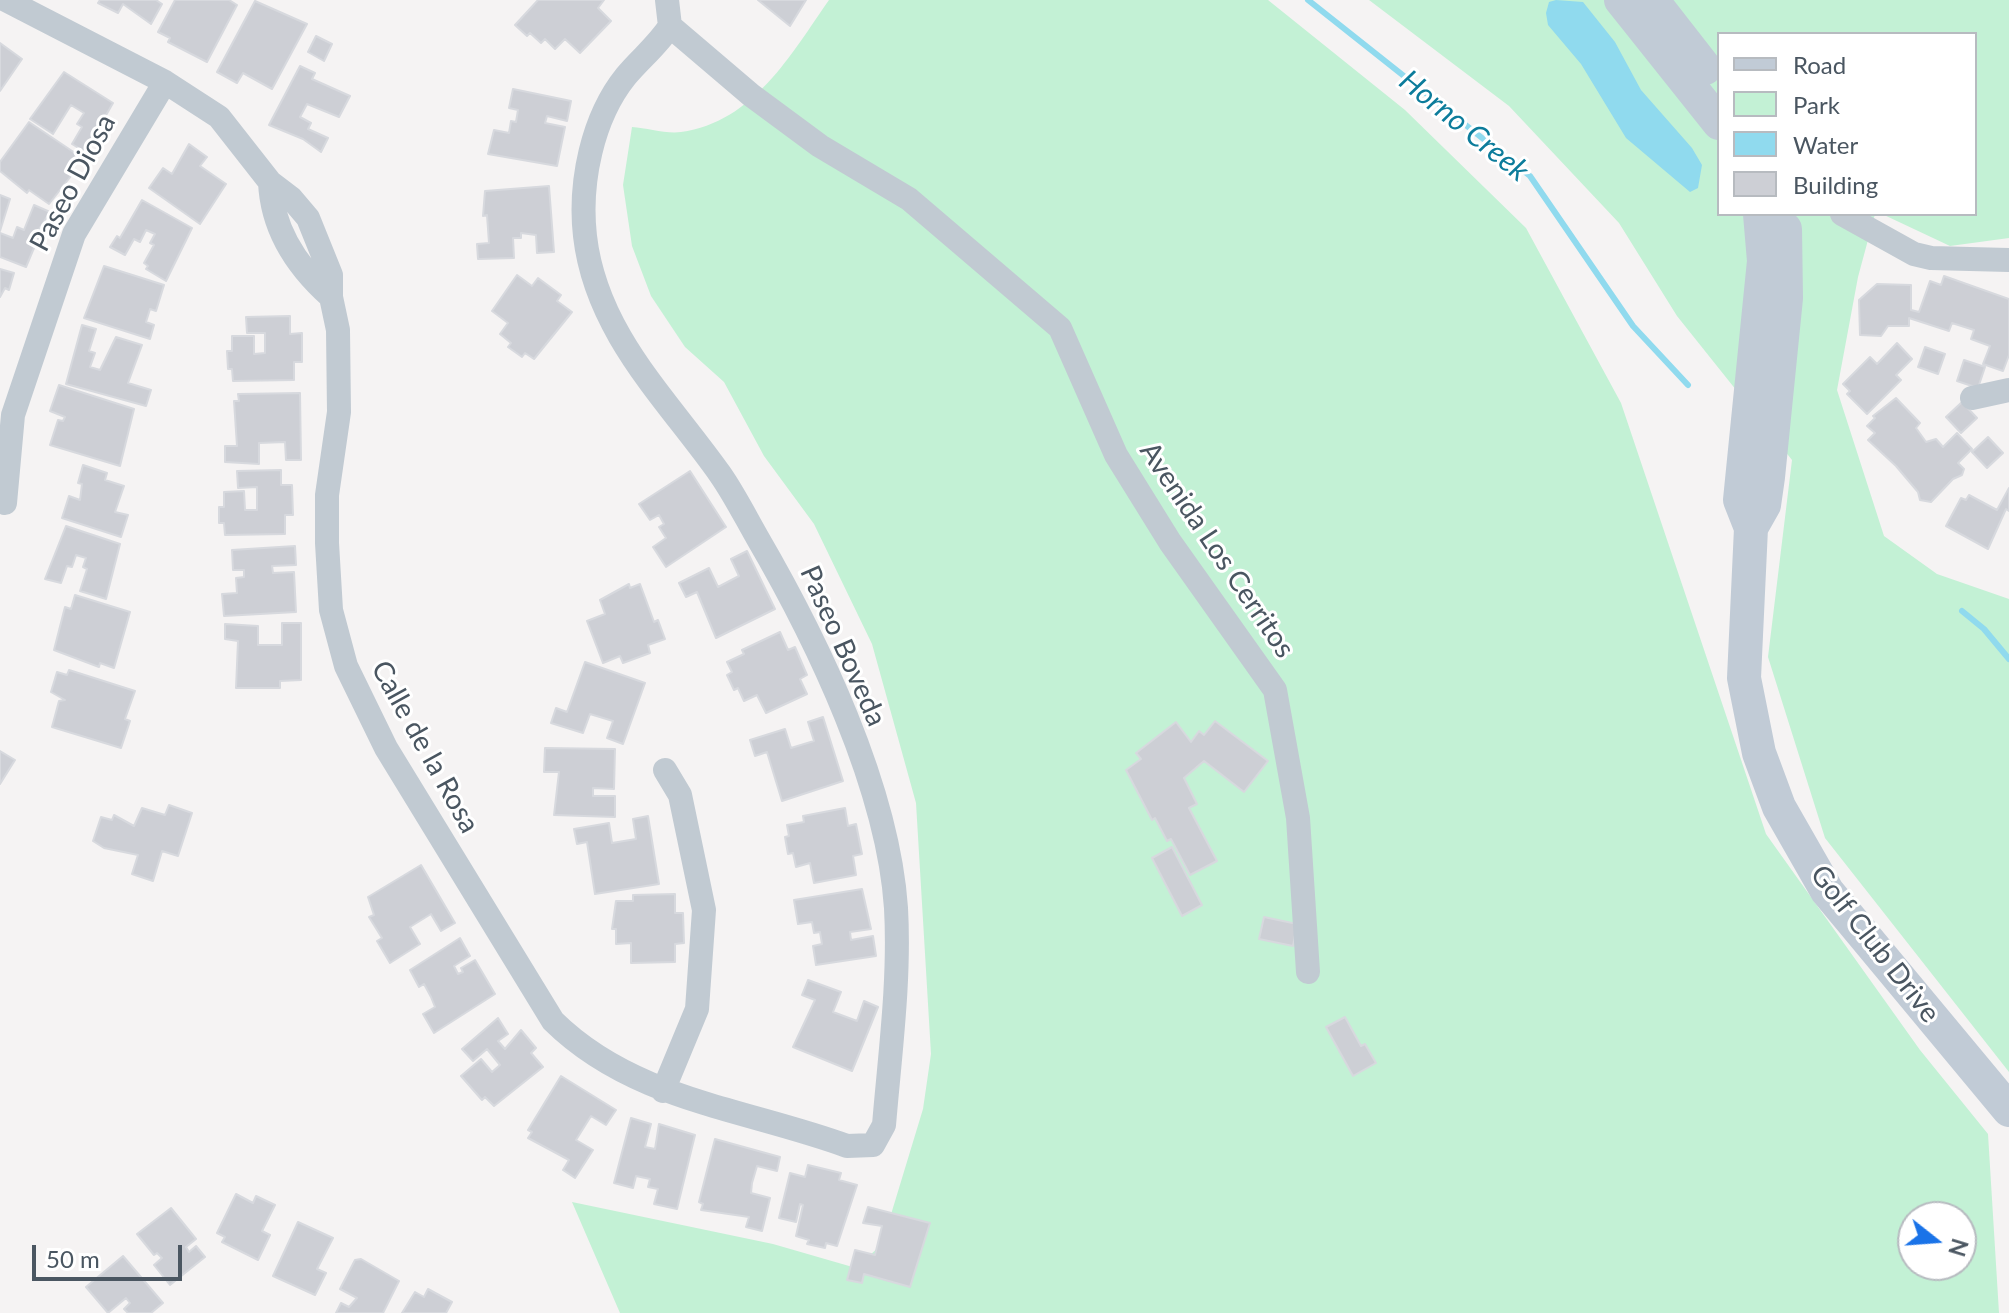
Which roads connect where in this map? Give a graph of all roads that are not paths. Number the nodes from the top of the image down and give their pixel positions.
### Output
1 (6, 0) edge
2 (667, 0) edge
3 (1621, 0) edge
4 (1652, 0) edge
5 (670, 26) junction
6 (165, 82) junction
7 (1717, 85) edge
8 (1717, 120) edge
9 (1770, 216) edge
10 (1846, 216) edge
11 (2009, 260) edge
12 (2009, 390) edge
13 (1972, 398) dead end
14 (5, 503) dead end
15 (665, 770) dead end
16 (1308, 972) dead end
17 (663, 1091) junction
18 (2009, 1110) edge

1 - 6 street, Calle de la Rosa
2 - 5 street
3 - 8 street
4 - 7 street
5 - 16 street, Avenida Los Cerritos
5 - 17 street, Paseo Boveda
6 - 14 street, Paseo Diosa
6 - 17 street, Calle de la Rosa
9 - 18 street, Golf Club Drive
10 - 11 street
12 - 13 street
15 - 17 street

